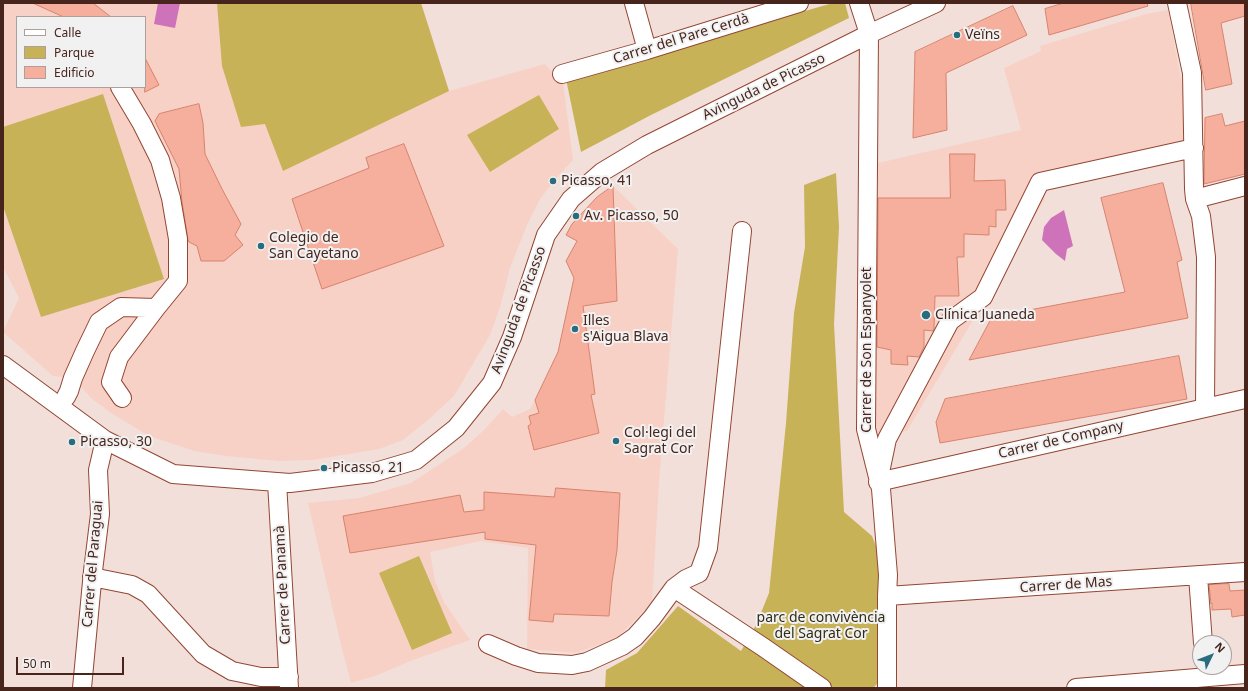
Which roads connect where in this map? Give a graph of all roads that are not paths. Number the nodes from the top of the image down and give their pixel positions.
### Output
1 (634, 3) edge
2 (799, 3) edge
3 (859, 3) edge
4 (936, 3) edge
5 (1177, 3) edge
6 (869, 34) junction
7 (647, 50) junction
8 (562, 74) dead end
9 (121, 88) edge
10 (1194, 148) junction
11 (1245, 186) edge
12 (1195, 199) junction
13 (742, 231) dead end
14 (156, 308) junction
15 (3, 365) edge
16 (66, 397) dead end
17 (122, 398) dead end
18 (1245, 399) edge
19 (1205, 407) junction
20 (105, 440) junction
21 (277, 482) junction
22 (878, 482) junction
23 (1245, 572) edge
24 (1198, 576) junction
25 (92, 577) junction
26 (674, 588) junction
27 (887, 596) junction
28 (1202, 635) edge
29 (488, 644) dead end
30 (1232, 673) edge
31 (1192, 674) edge
32 (1245, 674) edge
33 (289, 683) edge
34 (82, 688) edge
35 (822, 688) edge
36 (887, 688) edge
37 (1076, 688) edge

1 - 7 street
2 - 7 street, Carrer del Pare Cerdà
3 - 6 street, Carrer de Son Espanyolet
4 - 6 street, Avinguda de Picasso
5 - 10 street
6 - 21 street, Avinguda de Picasso
6 - 22 street, Carrer de Son Espanyolet
7 - 8 street, Carrer del Pare Cerdà
9 - 14 street
10 - 12 street
10 - 22 street
11 - 12 street
12 - 19 street
13 - 26 street
14 - 16 street
14 - 17 street
15 - 20 street, Avinguda de Picasso
18 - 19 street, Carrer de Company
19 - 22 street, Carrer de Company
20 - 21 street, Avinguda de Picasso
20 - 25 street, Carrer del Paraguai
21 - 33 street, Carrer de Panamà
22 - 27 street, Carrer de Son Espanyolet
23 - 24 street, Carrer de Mas
24 - 27 street, Carrer de Mas
24 - 28 street
25 - 33 street
25 - 34 street, Carrer del Paraguai
26 - 29 street
26 - 35 street
27 - 36 street, Carrer de Son Espanyolet
30 - 32 street
31 - 37 street

